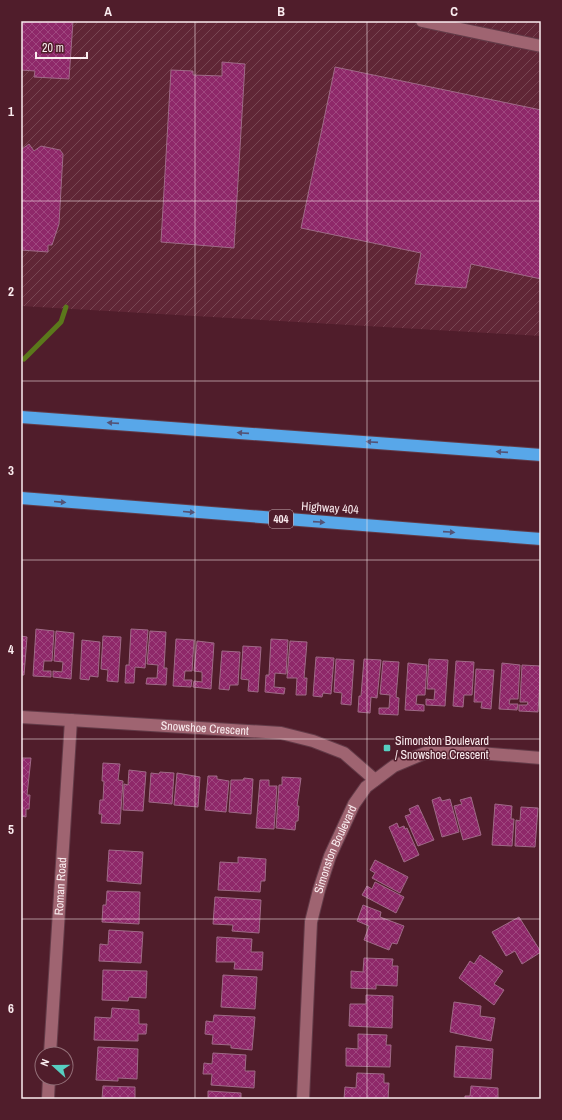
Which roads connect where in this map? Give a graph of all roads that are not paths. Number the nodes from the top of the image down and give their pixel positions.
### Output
1 (422, 21) edge
2 (541, 46) edge
3 (21, 417) edge
4 (541, 455) edge
5 (21, 498) edge
6 (541, 539) edge
7 (21, 717) edge
8 (71, 720) junction
9 (541, 758) edge
10 (375, 780) junction
11 (51, 1046) edge
12 (49, 1086) edge
13 (48, 1099) edge
14 (303, 1099) edge

1 - 2 street
4 -> 3 highway
5 -> 6 highway, Highway 404 / 404
7 - 8 street, Snowshoe Crescent
8 - 10 street, Snowshoe Crescent
8 - 11 street, Roman Road
9 - 10 street, Simonston Boulevard
10 - 14 street, Simonston Boulevard
12 - 13 street

